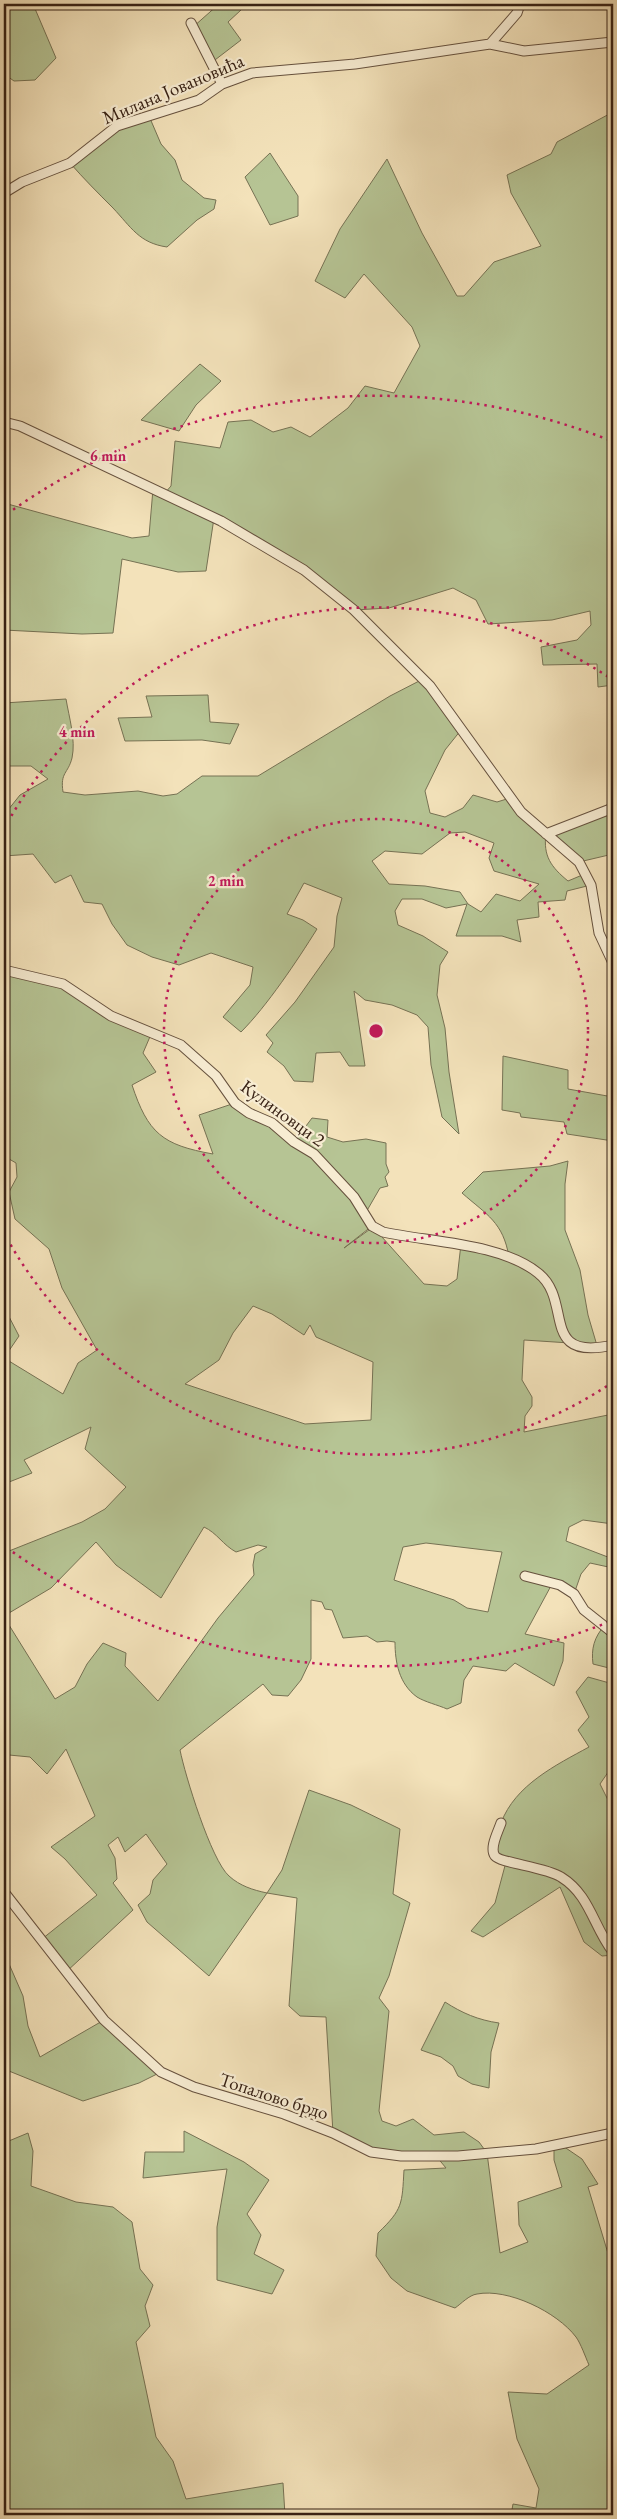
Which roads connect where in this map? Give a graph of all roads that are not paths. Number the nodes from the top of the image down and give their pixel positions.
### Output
1 (520, 4) edge
2 (191, 23) dead end
3 (613, 42) edge
4 (490, 44) junction
5 (222, 84) junction
6 (4, 193) edge
7 (4, 422) edge
8 (613, 808) edge
9 (546, 834) junction
10 (613, 963) edge
11 (4, 970) edge
12 (613, 1345) edge
13 (525, 1576) dead end
14 (613, 1633) edge
15 (501, 1823) dead end
16 (4, 1892) edge
17 (613, 1952) edge
18 (613, 2133) edge

1 - 4 street
2 - 5 street
3 - 4 street
4 - 5 street, Милана Јовановића
5 - 6 street, Милана Јовановића
7 - 9 street
8 - 9 street
9 - 10 street
11 - 12 street, Кулиновци 2
13 - 14 street
15 - 17 street
16 - 18 street, Топалово брдо

